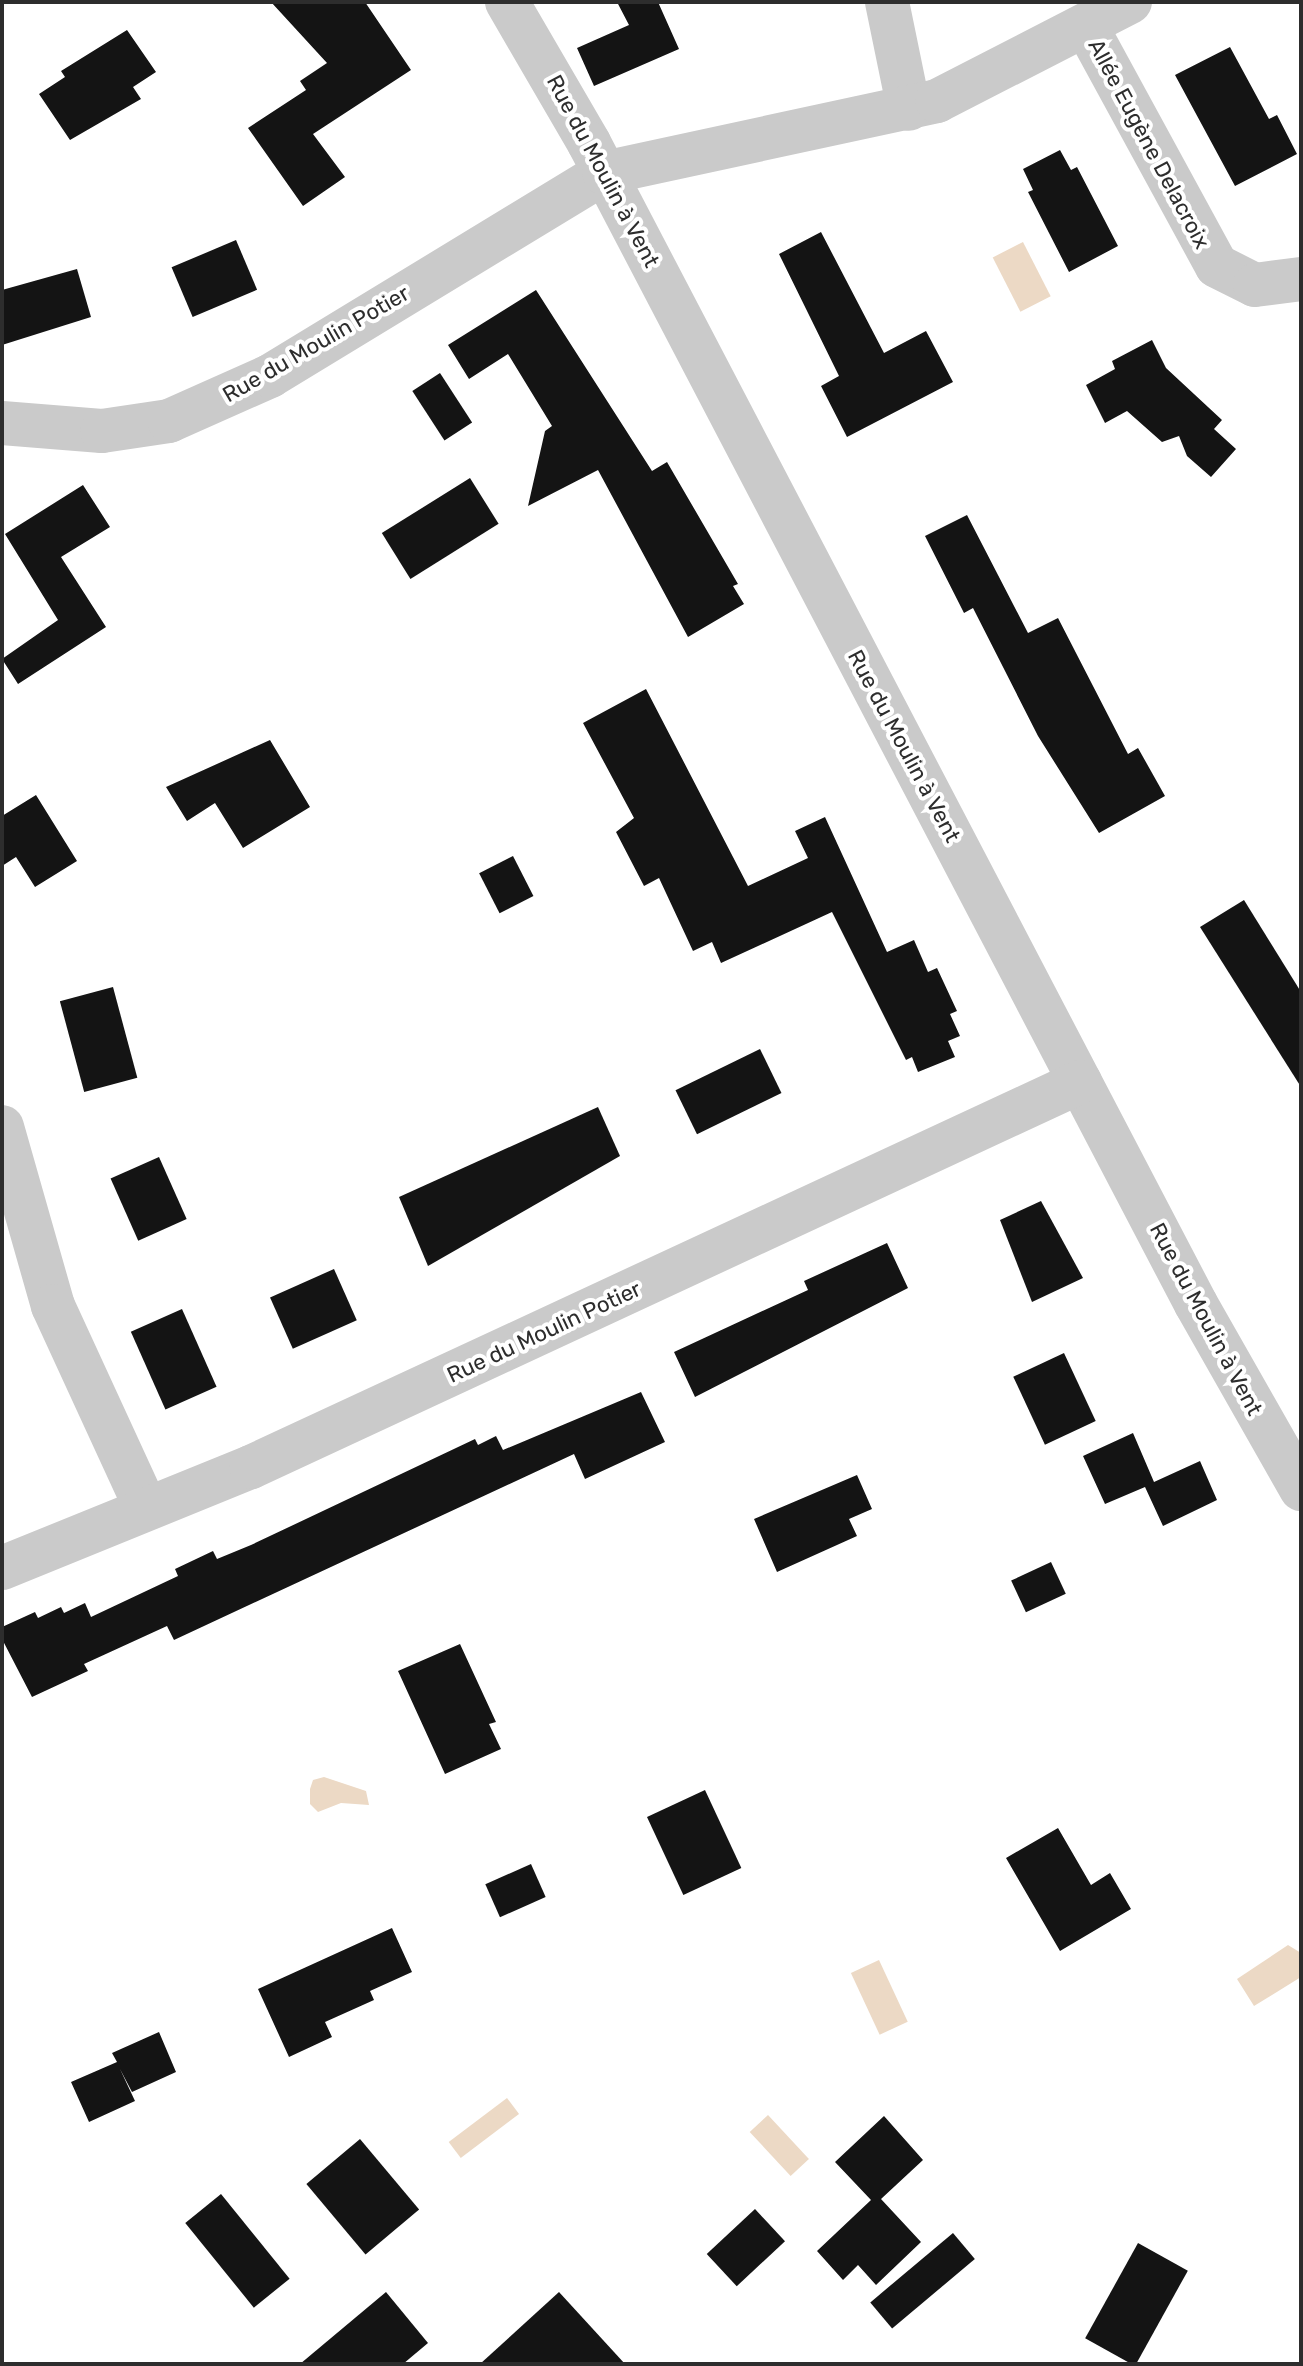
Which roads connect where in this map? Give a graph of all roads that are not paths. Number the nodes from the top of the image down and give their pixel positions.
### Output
1 (507, 2) edge
2 (887, 2) edge
3 (1130, 2) edge
4 (1086, 26) junction
5 (909, 109) junction
6 (604, 173) junction
7 (1301, 279) edge
8 (2, 423) edge
9 (1080, 1082) junction
10 (2, 1127) edge
11 (1301, 1489) edge
12 (146, 1508) junction
13 (2, 1568) edge

1 - 6 street, Rue du Moulin à Vent
2 - 5 street
3 - 4 street, Rue du Moulin Potier
4 - 5 street, Rue du Moulin Potier
4 - 7 street, Allée Eugène Delacroix
5 - 6 street, Rue du Moulin Potier
6 - 8 street, Rue du Moulin Potier
6 - 9 street, Rue du Moulin à Vent
9 - 11 street, Rue du Moulin à Vent
9 - 12 street, Rue du Moulin Potier
10 - 12 street
12 - 13 street, Rue du Moulin Potier

